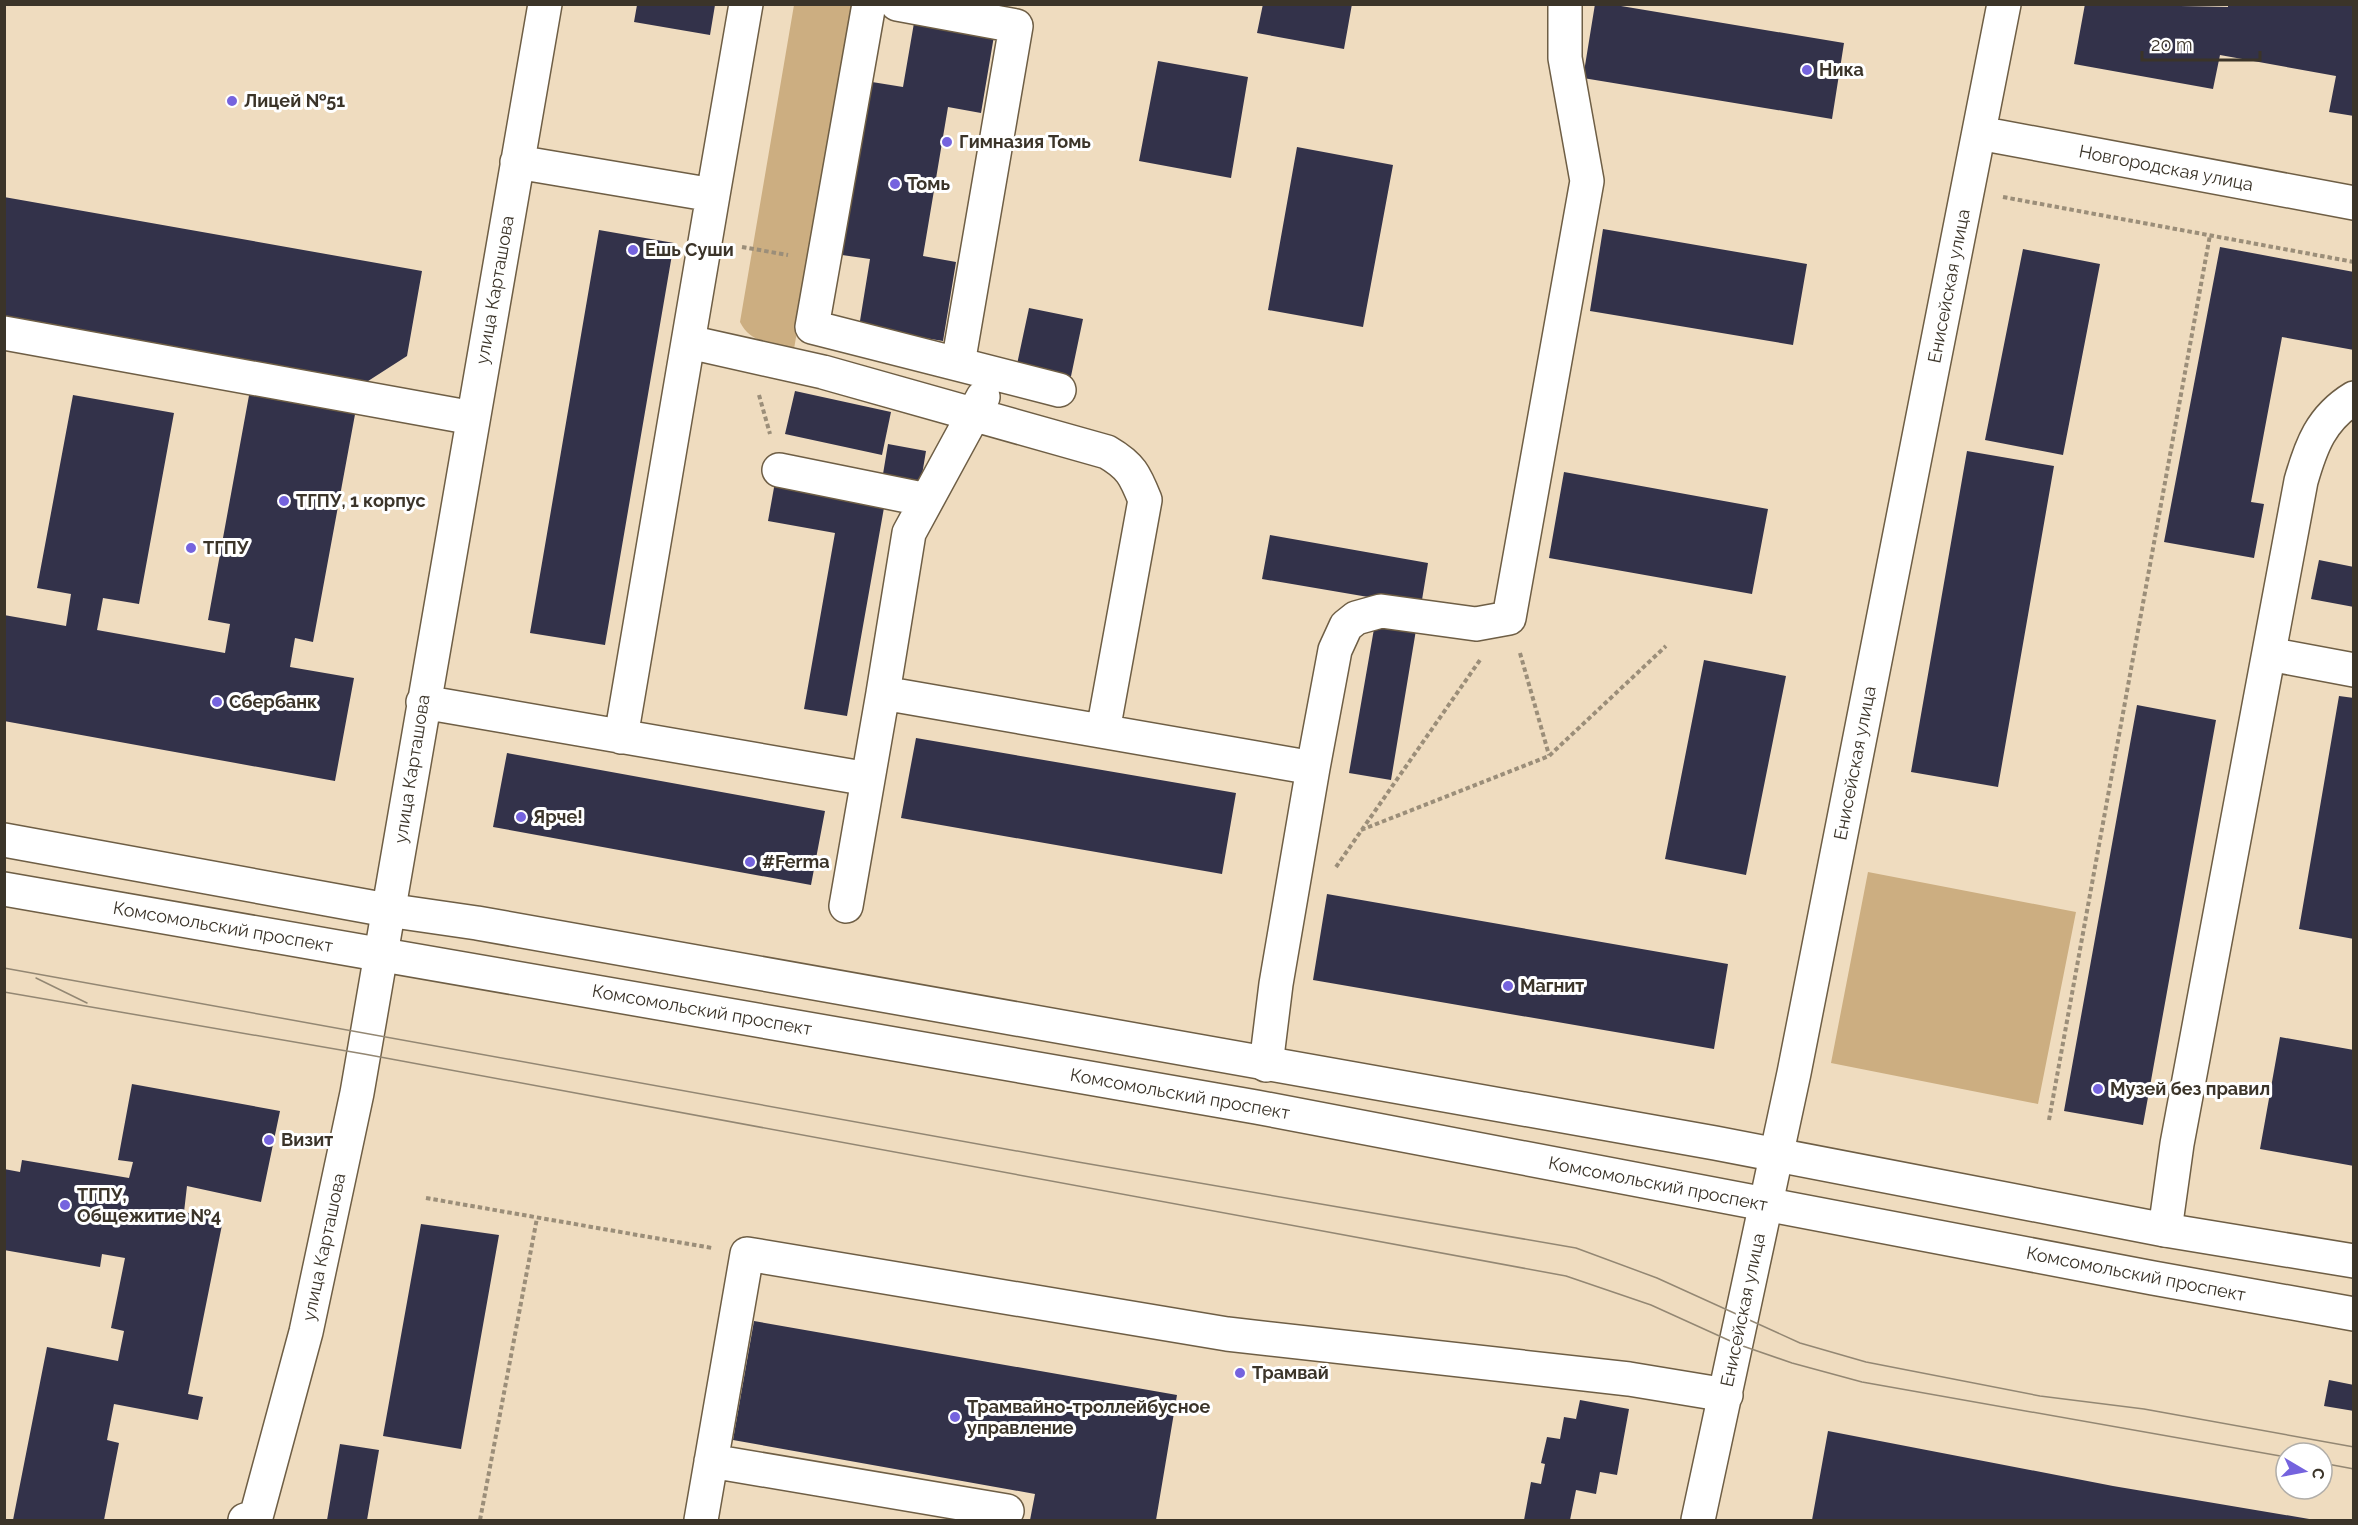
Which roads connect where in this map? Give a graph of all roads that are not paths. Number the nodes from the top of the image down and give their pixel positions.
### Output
1 (545, 4) edge
2 (746, 4) edge
3 (869, 4) edge
4 (897, 4) edge
5 (1565, 4) edge
6 (2004, 4) edge
7 (1979, 133) junction
8 (517, 162) junction
9 (713, 195) junction
10 (2354, 203) edge
11 (4, 333) edge
12 (689, 342) junction
13 (958, 364) junction
14 (990, 372) junction
15 (1059, 390) dead end
16 (2354, 398) edge
17 (973, 416) junction
18 (473, 418) junction
19 (779, 470) road end
20 (927, 500) junction
21 (2269, 654) junction
22 (2354, 670) edge
23 (883, 693) junction
24 (423, 702) junction
25 (1103, 731) junction
26 (621, 737) junction
27 (1313, 768) junction
28 (868, 779) junction
29 (4, 840) edge
30 (4, 890) edge
31 (846, 906) dead end
32 (387, 910) junction
33 (381, 955) junction
34 (1266, 1065) junction
35 (1776, 1155) junction
36 (1765, 1204) junction
37 (2164, 1230) junction
38 (2354, 1261) edge
39 (2354, 1314) edge
40 (1726, 1395) junction
41 (711, 1461) junction
42 (1007, 1511) dead end
43 (245, 1521) edge
44 (701, 1521) edge
45 (1698, 1521) edge

1 - 8 main road, улица Карташова
2 - 9 main road
3 - 13 main road
4 - 13 main road
5 - 27 main road
6 - 7 main road, Енисейская улица
7 - 10 main road, Новгородская улица
7 - 35 main road, Енисейская улица
8 - 9 main road
8 - 18 main road, улица Карташова
9 - 12 main road
11 - 18 main road
12 - 17 main road
12 - 26 main road
13 - 14 main road
14 - 15 main road
14 - 17 main road
16 - 21 main road
17 - 20 main road
17 - 25 main road
18 - 24 main road, улица Карташова
19 - 20 main road
20 - 23 main road
21 - 22 main road
21 - 37 main road
23 - 25 main road
23 - 28 main road
24 - 26 main road
24 - 32 main road, улица Карташова
25 - 27 main road
26 - 28 main road
27 - 34 main road
28 - 31 main road
29 - 32 main road
30 - 33 main road, Комсомольский проспект
32 - 33 main road, улица Карташова
32 - 34 main road
33 - 36 main road, Комсомольский проспект
33 - 43 main road, улица Карташова
34 - 35 main road
35 - 36 main road, Енисейская улица
35 - 37 main road
36 - 39 main road, Комсомольский проспект
36 - 40 main road, Енисейская улица
37 - 38 main road
40 - 41 main road
40 - 45 main road, Енисейская улица
41 - 42 main road
41 - 44 main road

